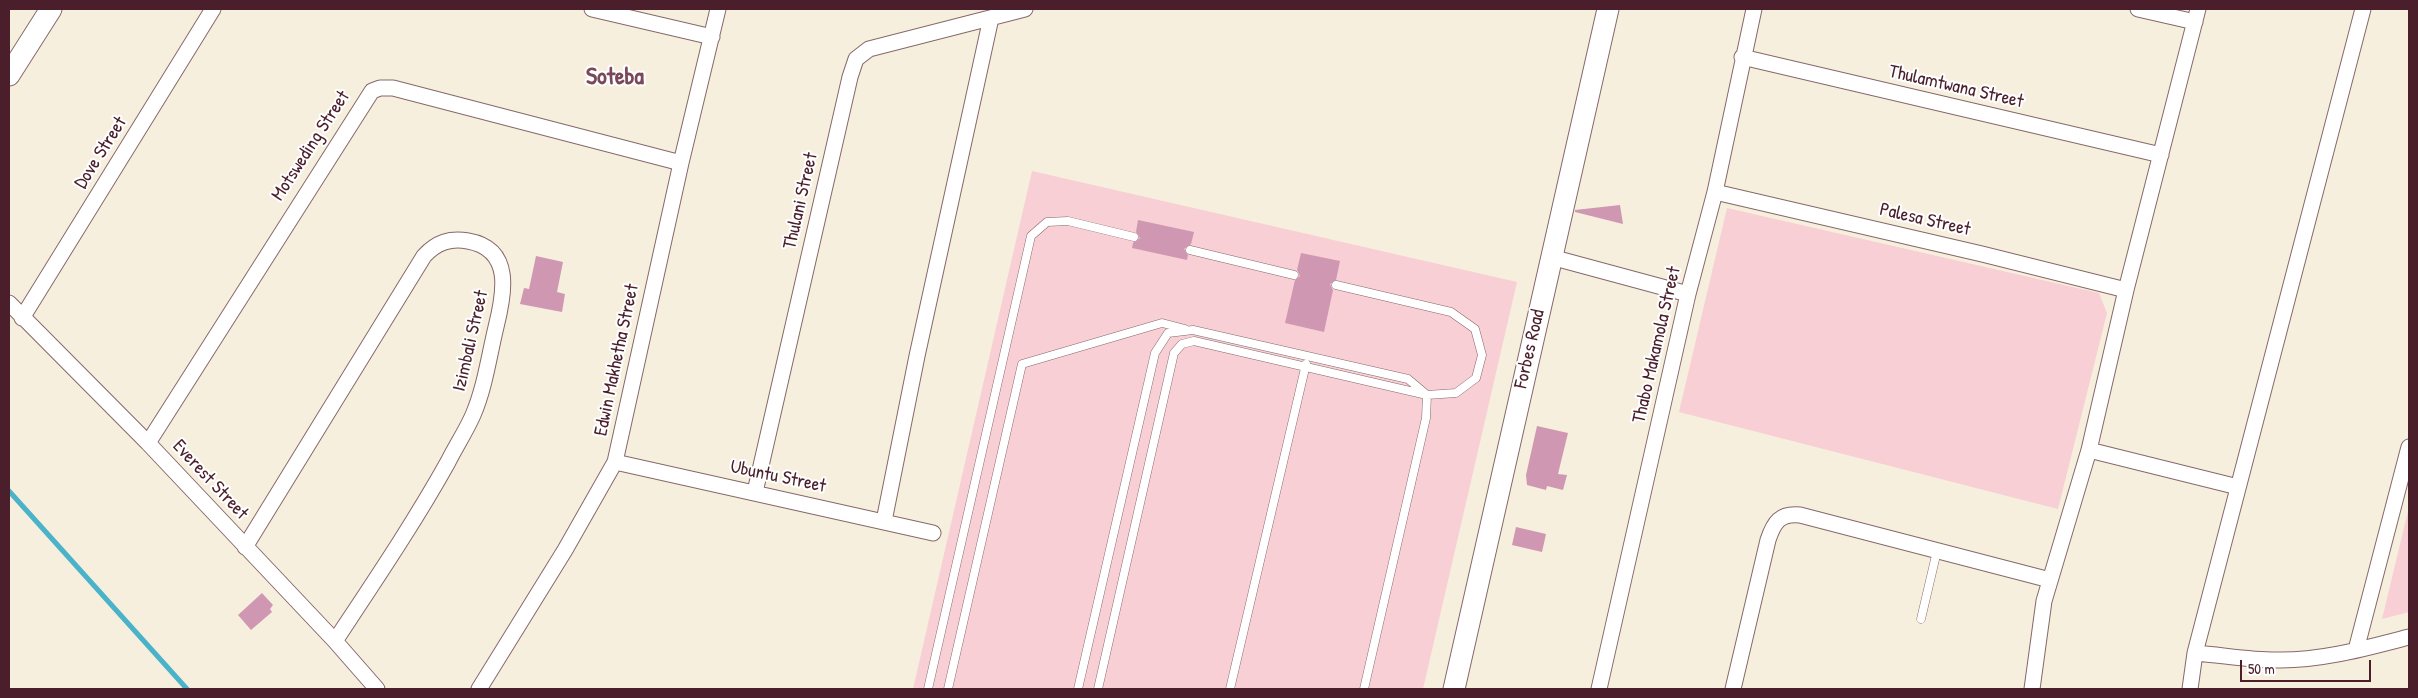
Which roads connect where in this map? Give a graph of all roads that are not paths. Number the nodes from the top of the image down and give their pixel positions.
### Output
1 (51, 9) edge
2 (213, 9) edge
3 (592, 9) edge
4 (718, 9) edge
5 (1024, 9) edge
6 (1608, 9) edge
7 (1754, 9) edge
8 (2138, 9) edge
9 (2363, 9) edge
10 (2197, 15) edge
11 (991, 18) junction
12 (712, 37) junction
13 (1742, 57) junction
14 (9, 75) edge
15 (2161, 155) junction
16 (681, 163) junction
17 (1715, 192) junction
18 (1134, 237) dead end
19 (1190, 250) dead end
20 (1551, 257) junction
21 (1294, 275) dead end
22 (1336, 285) dead end
23 (2126, 290) junction
24 (1688, 294) junction
25 (9, 303) edge
26 (22, 318) junction
27 (1193, 330) junction
28 (1307, 357) junction
29 (1306, 368) junction
30 (1427, 395) junction
31 (148, 444) junction
32 (2409, 447) edge
33 (2089, 450) junction
34 (615, 462) junction
35 (2238, 487) junction
36 (755, 492) junction
37 (884, 521) junction
38 (933, 533) dead end
39 (244, 547) junction
40 (1937, 551) junction
41 (2050, 580) junction
42 (1921, 619) dead end
43 (2409, 637) edge
44 (336, 641) junction
45 (2356, 650) junction
46 (2196, 653) junction
47 (377, 689) edge
48 (479, 689) edge
49 (928, 689) edge
50 (948, 689) edge
51 (1078, 689) edge
52 (1098, 689) edge
53 (1230, 689) edge
54 (1364, 689) edge
55 (1454, 689) edge
56 (1598, 689) edge
57 (1732, 689) edge
58 (2032, 689) edge
59 (2190, 689) edge

1 - 14 street
2 - 26 street, Dove Street
3 - 12 street
4 - 12 street, Edwin Makhetha Street
5 - 11 street, Thulani Street
6 - 20 street, Forbes Road
7 - 13 street, Thabo Makamola Street
8 - 10 street
9 - 35 street
10 - 15 street
11 - 36 street, Thulani Street
11 - 37 street
12 - 16 street, Edwin Makhetha Street
13 - 15 street, Thulamtwana Street
13 - 17 street, Thabo Makamola Street
15 - 23 street
16 - 31 street, Motsweding Street
16 - 34 street, Edwin Makhetha Street
17 - 23 street, Palesa Street
17 - 24 street, Thabo Makamola Street
18 - 49 lane
19 - 21 lane
20 - 24 street
20 - 55 street, Forbes Road
22 - 30 lane
23 - 33 street
24 - 56 street, Thabo Makamola Street
25 - 26 street, Everest Street
26 - 31 street, Everest Street
27 - 28 lane
27 - 50 lane
27 - 51 lane
28 - 29 lane
28 - 30 lane
29 - 30 lane
29 - 52 lane
29 - 53 lane
30 - 54 lane
31 - 39 street, Everest Street
32 - 45 street
33 - 35 street
33 - 41 street
34 - 36 street, Ubuntu Street
34 - 48 street, Edwin Makhetha Street
35 - 46 street
36 - 37 street, Ubuntu Street
37 - 38 street, Ubuntu Street
39 - 44 street, Everest Street
39 - 44 street, Izimbali Street
40 - 41 street
40 - 42 lane
40 - 57 street
41 - 58 street
43 - 45 street
44 - 47 street, Everest Street
45 - 46 street
46 - 59 street

